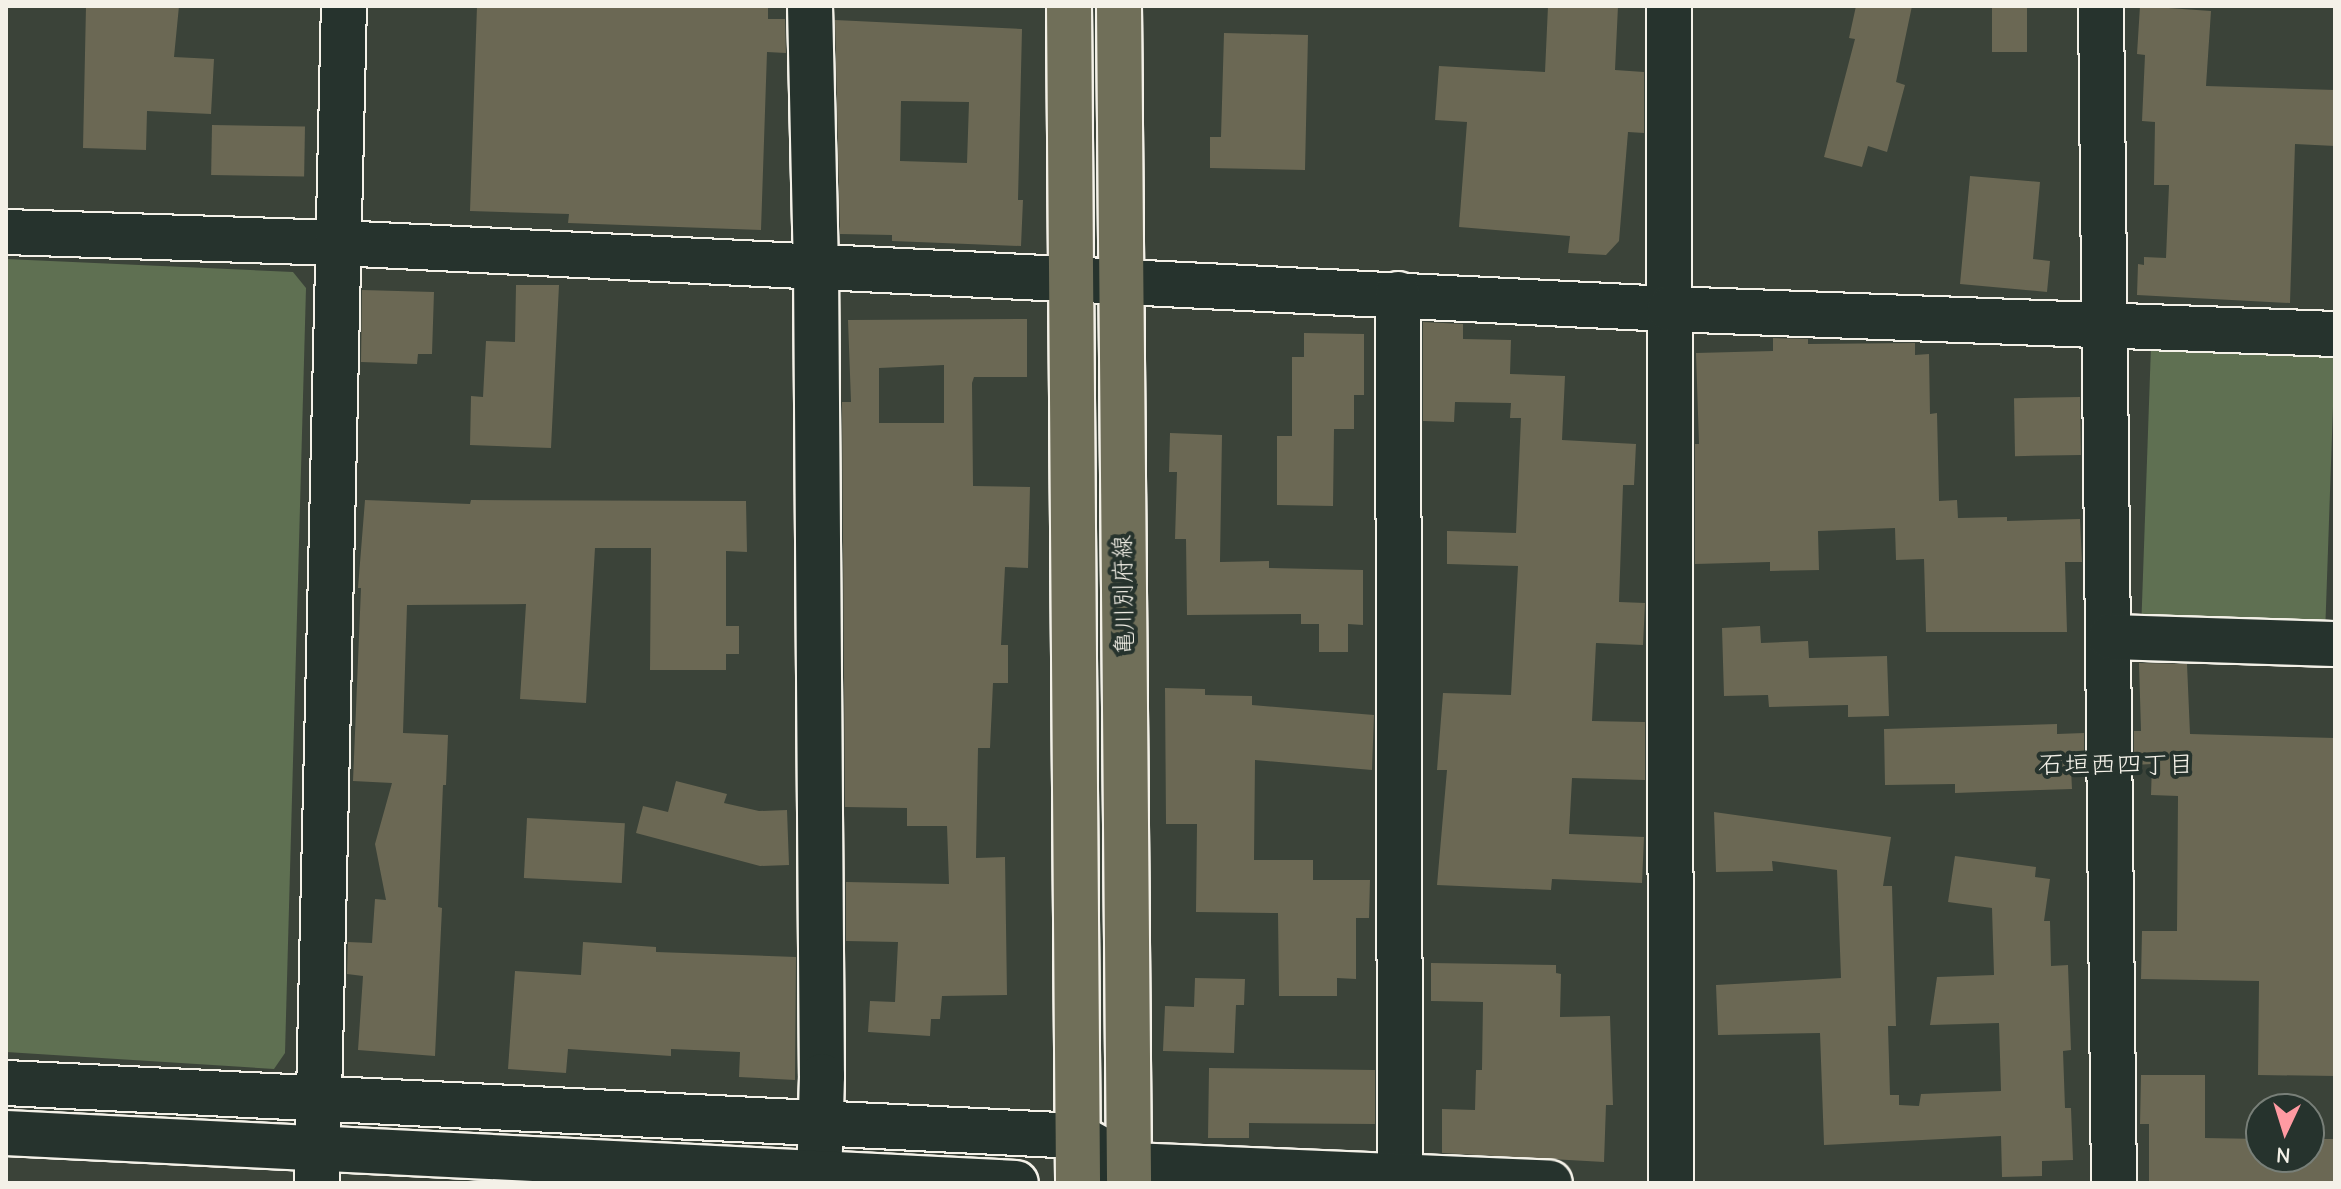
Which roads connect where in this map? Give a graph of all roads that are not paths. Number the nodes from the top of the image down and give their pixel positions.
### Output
1 (344, 6) edge
2 (810, 6) edge
3 (1069, 6) edge
4 (1119, 6) edge
5 (1669, 6) edge
6 (2101, 6) edge
7 (6, 232) edge
8 (338, 243) junction
9 (816, 267) junction
10 (1071, 281) junction
11 (1121, 283) junction
12 (1398, 294) junction
13 (1669, 309) junction
14 (2104, 324) junction
15 (2335, 334) edge
16 (2110, 637) junction
17 (2335, 644) edge
18 (6, 1083) edge
19 (318, 1099) junction
20 (549, 1110) junction
21 (821, 1124) junction
22 (6, 1133) edge
23 (1077, 1136) junction
24 (318, 1165) edge
25 (548, 1171) edge
26 (1129, 1174) edge
27 (819, 1178) edge
28 (1400, 1180) edge
29 (1016, 1183) edge
30 (1078, 1183) edge
31 (1085, 1183) edge
32 (1550, 1183) edge
33 (1671, 1183) edge
34 (2114, 1183) edge

1 - 8 street
2 - 9 street
3 - 10 main road, 亀川別府線
4 - 11 main road, 亀川別府線
5 - 13 street
6 - 14 street
7 - 8 street
8 - 9 street
8 - 19 street
9 - 10 street
9 - 21 street
10 - 11 street
10 - 23 main road, 亀川別府線
11 - 12 street
11 - 26 main road, 亀川別府線
12 - 13 street
12 - 28 street
13 - 14 street
13 - 33 street
14 - 15 street
14 - 16 street
16 - 17 street
16 - 34 street
18 - 19 street
19 - 20 street
19 - 24 street
20 - 21 street
20 - 25 street
21 - 23 street
21 - 27 street
22 - 24 street
23 - 26 street
23 - 30 main road, 亀川別府線
24 - 25 street
25 - 27 street
26 - 28 street
26 - 31 street
27 - 29 street
28 - 32 street

